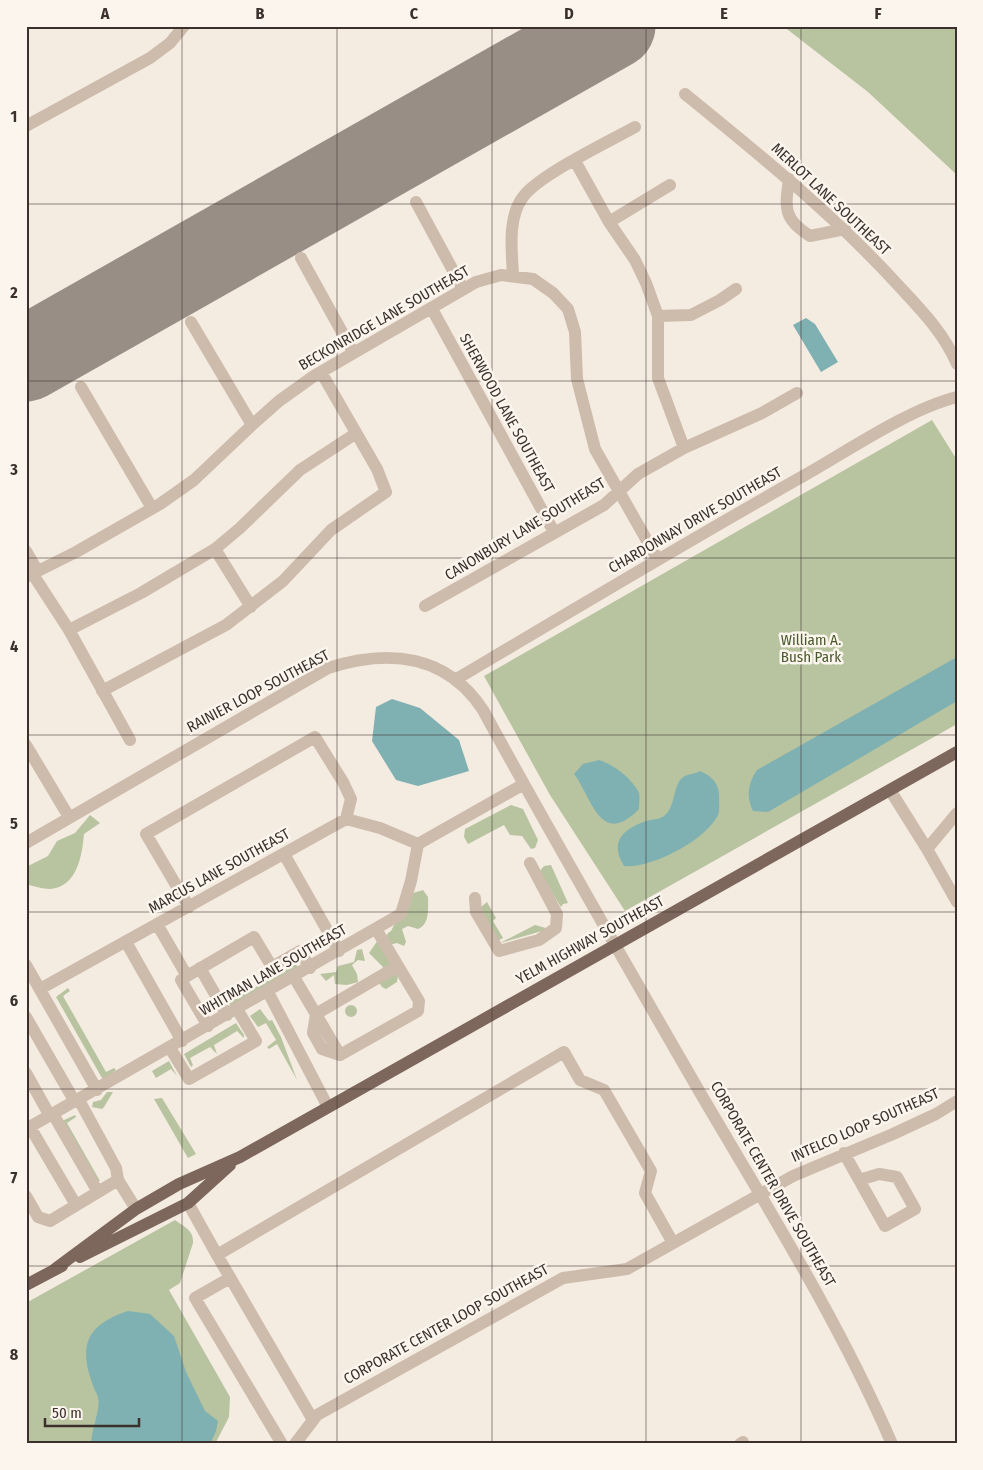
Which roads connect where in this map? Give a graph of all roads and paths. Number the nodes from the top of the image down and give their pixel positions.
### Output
1 (184, 26) edge
2 (685, 94) dead end
3 (26, 126) edge
4 (635, 128) dead end
5 (575, 161) junction
6 (789, 179) junction
7 (670, 185) dead end
8 (416, 202) dead end
9 (609, 222) junction
10 (845, 230) junction
11 (300, 258) dead end
12 (513, 276) junction
13 (463, 289) junction
14 (736, 289) dead end
15 (432, 309) junction
16 (658, 316) junction
17 (191, 322) dead end
18 (353, 352) junction
19 (957, 364) edge
20 (320, 372) junction
21 (81, 387) dead end
22 (797, 393) dead end
23 (957, 397) edge
24 (252, 425) junction
25 (355, 434) junction
26 (684, 448) junction
27 (619, 492) junction
28 (152, 508) junction
29 (554, 532) junction
30 (215, 548) junction
31 (26, 551) edge
32 (658, 560) junction
33 (32, 574) edge
34 (425, 606) dead end
35 (251, 607) junction
36 (69, 630) junction
37 (455, 680) junction
38 (102, 691) junction
39 (130, 740) dead end
40 (26, 745) edge
41 (957, 752) edge
42 (524, 784) junction
43 (890, 790) junction
44 (957, 812) edge
45 (70, 817) junction
46 (346, 819) junction
47 (26, 843) edge
48 (418, 844) junction
49 (927, 849) junction
50 (284, 854) junction
51 (530, 863) dead end
52 (476, 898) dead end
53 (957, 902) edge
54 (189, 907) junction
55 (157, 924) junction
56 (376, 929) junction
57 (126, 942) junction
58 (616, 944) junction
59 (338, 951) junction
60 (26, 965) edge
61 (398, 966) junction
62 (200, 968) junction
63 (310, 968) junction
64 (188, 976) junction
65 (294, 977) junction
66 (40, 989) junction
67 (268, 992) junction
68 (232, 1012) junction
69 (316, 1014) junction
70 (26, 1017) edge
71 (208, 1026) junction
72 (182, 1041) junction
73 (170, 1048) junction
74 (26, 1074) edge
75 (97, 1090) junction
76 (77, 1101) junction
77 (957, 1101) edge
78 (328, 1107) junction
79 (52, 1115) junction
80 (28, 1128) edge
81 (844, 1153) junction
82 (240, 1157) junction
83 (118, 1180) junction
84 (859, 1180) junction
85 (98, 1192) junction
86 (761, 1194) junction
87 (26, 1196) edge
88 (188, 1203) junction
89 (76, 1206) junction
90 (136, 1209) junction
91 (673, 1243) junction
92 (217, 1255) junction
93 (55, 1269) junction
94 (230, 1278) junction
95 (26, 1286) edge
96 (313, 1420) junction
97 (282, 1444) edge
98 (295, 1444) edge
99 (892, 1444) edge

1 - 3 street
2 - 6 street, MERLOT LANE SOUTHEAST
4 - 5 street
5 - 9 street
5 - 12 street
6 - 10 street, MERLOT LANE SOUTHEAST
6 - 10 street
7 - 9 street
8 - 13 street
9 - 16 street
10 - 19 street, MERLOT LANE SOUTHEAST
11 - 18 street
12 - 13 street, BECKONRIDGE LANE SOUTHEAST
12 - 27 street, BECKONRIDGE LANE SOUTHEAST
13 - 15 street, BECKONRIDGE LANE SOUTHEAST
14 - 16 street
15 - 18 street, BECKONRIDGE LANE SOUTHEAST
15 - 29 street, SHERWOOD LANE SOUTHEAST
16 - 26 street
17 - 24 street
18 - 20 street, BECKONRIDGE LANE SOUTHEAST
20 - 24 street, BECKONRIDGE LANE SOUTHEAST
20 - 25 street
21 - 28 street
22 - 26 street, CANONBURY LANE SOUTHEAST
23 - 32 street, CHARDONNAY DRIVE SOUTHEAST
24 - 28 street, BECKONRIDGE LANE SOUTHEAST
25 - 30 street
25 - 35 street
26 - 27 street, CANONBURY LANE SOUTHEAST
27 - 29 street, CANONBURY LANE SOUTHEAST
27 - 32 street, BECKONRIDGE LANE SOUTHEAST
28 - 33 street, BECKONRIDGE LANE SOUTHEAST
29 - 34 street, CANONBURY LANE SOUTHEAST
30 - 35 street
30 - 36 street
31 - 33 street
32 - 37 street, CHARDONNAY DRIVE SOUTHEAST
33 - 36 street
35 - 38 street
36 - 38 street
37 - 42 street, RAINIER LOOP SOUTHEAST
37 - 45 street, RAINIER LOOP SOUTHEAST
38 - 39 street
40 - 45 street
41 - 43 main road, YELM HIGHWAY SOUTHEAST
42 - 48 street
42 - 58 street, RAINIER LOOP SOUTHEAST
43 - 49 street
43 - 58 main road, YELM HIGHWAY SOUTHEAST
44 - 49 street
45 - 47 street, RAINIER LOOP SOUTHEAST
46 - 48 street
46 - 50 street, MARCUS LANE SOUTHEAST
46 - 54 street
48 - 56 street, WHITMAN LANE SOUTHEAST
49 - 53 street
50 - 54 street, MARCUS LANE SOUTHEAST
50 - 59 street
51 - 52 street
54 - 55 street, MARCUS LANE SOUTHEAST
55 - 57 street, MARCUS LANE SOUTHEAST
55 - 64 street
56 - 59 street, WHITMAN LANE SOUTHEAST
56 - 61 street
57 - 66 street, MARCUS LANE SOUTHEAST
57 - 72 street
58 - 78 main road, YELM HIGHWAY SOUTHEAST
58 - 86 street, CORPORATE CENTER DRIVE SOUTHEAST
59 - 63 street, WHITMAN LANE SOUTHEAST
60 - 66 street
61 - 69 street
61 - 69 street
62 - 63 street
62 - 64 street
62 - 68 street
63 - 65 street, WHITMAN LANE SOUTHEAST
64 - 71 street
65 - 67 street, WHITMAN LANE SOUTHEAST
65 - 69 street
66 - 75 street
67 - 68 street, WHITMAN LANE SOUTHEAST
67 - 78 street
68 - 71 street, WHITMAN LANE SOUTHEAST
68 - 73 street
70 - 76 street
71 - 72 street, WHITMAN LANE SOUTHEAST
72 - 73 street, WHITMAN LANE SOUTHEAST
73 - 75 street, WHITMAN LANE SOUTHEAST
74 - 79 street
75 - 76 street, WHITMAN LANE SOUTHEAST
76 - 79 street, WHITMAN LANE SOUTHEAST
76 - 83 street
77 - 81 street, INTELCO LOOP SOUTHEAST
78 - 82 main road, YELM HIGHWAY SOUTHEAST
79 - 80 street, WHITMAN LANE SOUTHEAST
79 - 85 street
80 - 89 street
81 - 84 street
81 - 86 street, INTELCO LOOP SOUTHEAST
82 - 88 main road, YELM HIGHWAY SOUTHEAST
82 - 90 main road, YELM HIGHWAY SOUTHEAST
83 - 85 street
83 - 90 street
84 - 84 street
85 - 89 street
86 - 91 street, CORPORATE CENTER LOOP SOUTHEAST
86 - 99 street, CORPORATE CENTER DRIVE SOUTHEAST
87 - 89 street
88 - 92 street
88 - 93 main road, YELM HIGHWAY SOUTHEAST
90 - 93 main road, YELM HIGHWAY SOUTHEAST
91 - 92 street
91 - 96 street, CORPORATE CENTER LOOP SOUTHEAST
92 - 94 street
93 - 95 main road, YELM HIGHWAY SOUTHEAST
94 - 96 street
94 - 97 street
96 - 98 street, CORPORATE CENTER LOOP SOUTHEAST

